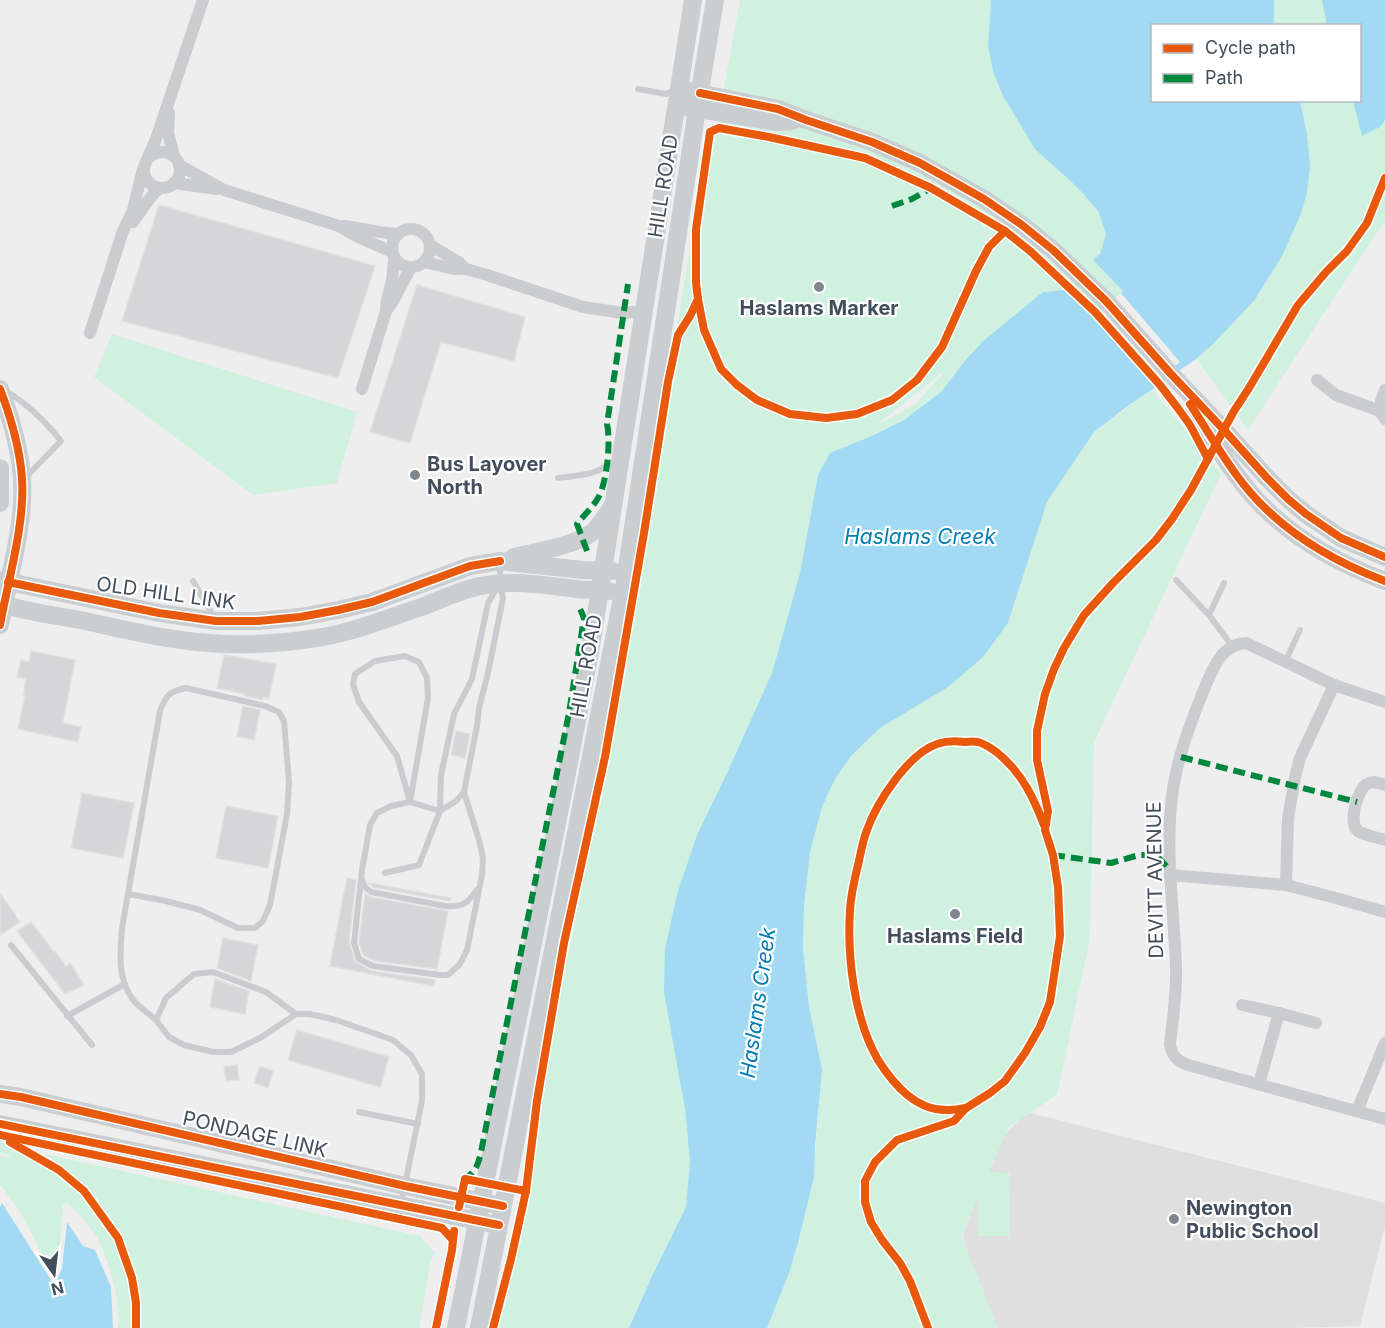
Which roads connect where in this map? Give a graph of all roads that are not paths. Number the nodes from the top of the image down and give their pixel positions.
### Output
1 (203, 0) edge
2 (693, 0) edge
3 (715, 0) edge
4 (638, 90) dead end
5 (674, 96) junction
6 (698, 101) junction
7 (168, 103) junction
8 (177, 160) junction
9 (146, 163) junction
10 (174, 183) junction
11 (159, 188) junction
12 (224, 190) junction
13 (339, 226) junction
14 (123, 231) junction
15 (397, 234) junction
16 (430, 245) junction
17 (393, 255) junction
18 (424, 262) junction
19 (411, 267) junction
20 (466, 269) junction
21 (669, 297) junction
22 (386, 311) junction
23 (644, 311) junction
24 (90, 333) dead end
25 (1170, 374) junction
26 (1317, 380) dead end
27 (0, 388) edge
28 (362, 389) dead end
29 (1385, 390) edge
30 (1383, 415) edge
31 (622, 454) junction
32 (0, 468) edge
33 (558, 478) dead end
34 (22, 481) junction
35 (0, 503) edge
36 (614, 504) junction
37 (1385, 557) edge
38 (500, 561) junction
39 (603, 570) junction
40 (626, 572) junction
41 (1176, 580) dead end
42 (4, 581) edge
43 (1385, 581) edge
44 (193, 582) dead end
45 (500, 583) junction
46 (1224, 583) dead end
47 (599, 590) junction
48 (623, 593) junction
49 (2, 603) edge
50 (1209, 615) junction
51 (216, 621) junction
52 (0, 626) edge
53 (1300, 630) dead end
54 (1232, 646) junction
55 (479, 647) junction
56 (492, 651) junction
57 (1285, 662) junction
58 (472, 679) junction
59 (485, 682) junction
60 (1334, 686) junction
61 (1385, 702) edge
62 (1385, 785) edge
63 (465, 792) junction
64 (410, 802) junction
65 (440, 811) junction
66 (1385, 840) edge
67 (385, 873) dead end
68 (1170, 874) junction
69 (361, 877) junction
70 (1286, 885) junction
71 (480, 887) junction
72 (128, 894) junction
73 (1385, 912) edge
74 (11, 945) dead end
75 (125, 984) junction
76 (1242, 1005) dead end
77 (1278, 1013) junction
78 (296, 1014) junction
79 (68, 1017) junction
80 (156, 1020) junction
81 (1316, 1023) dead end
82 (1385, 1043) edge
83 (92, 1045) dead end
84 (1259, 1084) junction
85 (0, 1094) edge
86 (1357, 1111) junction
87 (359, 1112) dead end
88 (1385, 1119) edge
89 (0, 1124) edge
90 (418, 1124) junction
91 (405, 1186) junction
92 (481, 1201) junction
93 (401, 1204) junction
94 (503, 1206) junction
95 (477, 1221) junction
96 (499, 1225) junction
97 (456, 1328) edge
98 (479, 1328) edge

1 - 7 street
2 - 5 main road, HILL ROAD
3 - 6 main road, HILL ROAD
4 - 5 lane
5 - 6 main road
5 - 23 main road, HILL ROAD
6 - 21 main road, HILL ROAD
6 - 25 main road
7 - 8 street
7 - 9 street
8 - 9 street
8 - 10 street
8 - 12 street
9 - 11 street
9 - 14 street
10 - 11 street
10 - 12 street
11 - 14 street
12 - 13 street
13 - 15 street
13 - 17 street
14 - 24 street
15 - 16 street
15 - 17 street
16 - 18 street
16 - 20 street
17 - 19 street
17 - 22 street
18 - 19 street
18 - 20 street
19 - 22 street
20 - 23 street
21 - 23 main road
21 - 40 main road, HILL ROAD
22 - 28 street
23 - 31 main road, HILL ROAD
25 - 37 main road
25 - 43 main road
26 - 30 street
27 - 34 main road
27 - 34 lane
29 - 30 street
31 - 33 lane
31 - 36 main road, HILL ROAD
32 - 35 main road
34 - 42 main road
36 - 38 main road
36 - 39 main road, HILL ROAD
38 - 39 main road, OLD HILL LINK
38 - 45 lane
38 - 51 main road, OLD HILL LINK
39 - 40 main road, OLD HILL LINK
39 - 47 main road, HILL ROAD
40 - 48 main road, HILL ROAD
41 - 50 lane
42 - 49 main road
42 - 51 main road, OLD HILL LINK
44 - 51 lane
45 - 47 main road, OLD HILL LINK
45 - 49 main road, OLD HILL LINK
45 - 55 lane
45 - 56 lane
46 - 50 lane
47 - 48 main road, OLD HILL LINK
47 - 92 main road, HILL ROAD
48 - 94 main road, HILL ROAD
49 - 52 main road
50 - 54 lane
53 - 57 lane
54 - 57 street
54 - 68 street, DEVITT AVENUE
55 - 56 lane
55 - 58 lane
56 - 59 lane
57 - 60 street
58 - 59 lane
58 - 65 lane
59 - 63 lane
60 - 61 street
60 - 70 street
62 - 66 street
63 - 65 lane
63 - 71 lane
64 - 64 lane
64 - 65 lane
64 - 69 lane
65 - 67 lane
68 - 70 street
68 - 84 street, DEVITT AVENUE
69 - 71 lane
69 - 71 lane
70 - 73 street
72 - 72 lane
72 - 75 lane
74 - 79 lane
75 - 79 lane
75 - 80 lane
76 - 77 street
77 - 81 street
77 - 84 street
78 - 80 lane
78 - 80 lane
78 - 90 lane
79 - 83 lane
82 - 86 street
84 - 86 street
85 - 91 main road, PONDAGE LINK
86 - 88 street
87 - 90 lane
89 - 93 main road, PONDAGE LINK
90 - 91 lane
91 - 92 main road, PONDAGE LINK
91 - 93 lane
92 - 94 main road, PONDAGE LINK
92 - 95 main road, HILL ROAD
93 - 95 main road, PONDAGE LINK
94 - 96 main road, HILL ROAD
95 - 96 main road, PONDAGE LINK
95 - 97 main road, HILL ROAD
96 - 98 main road, HILL ROAD

